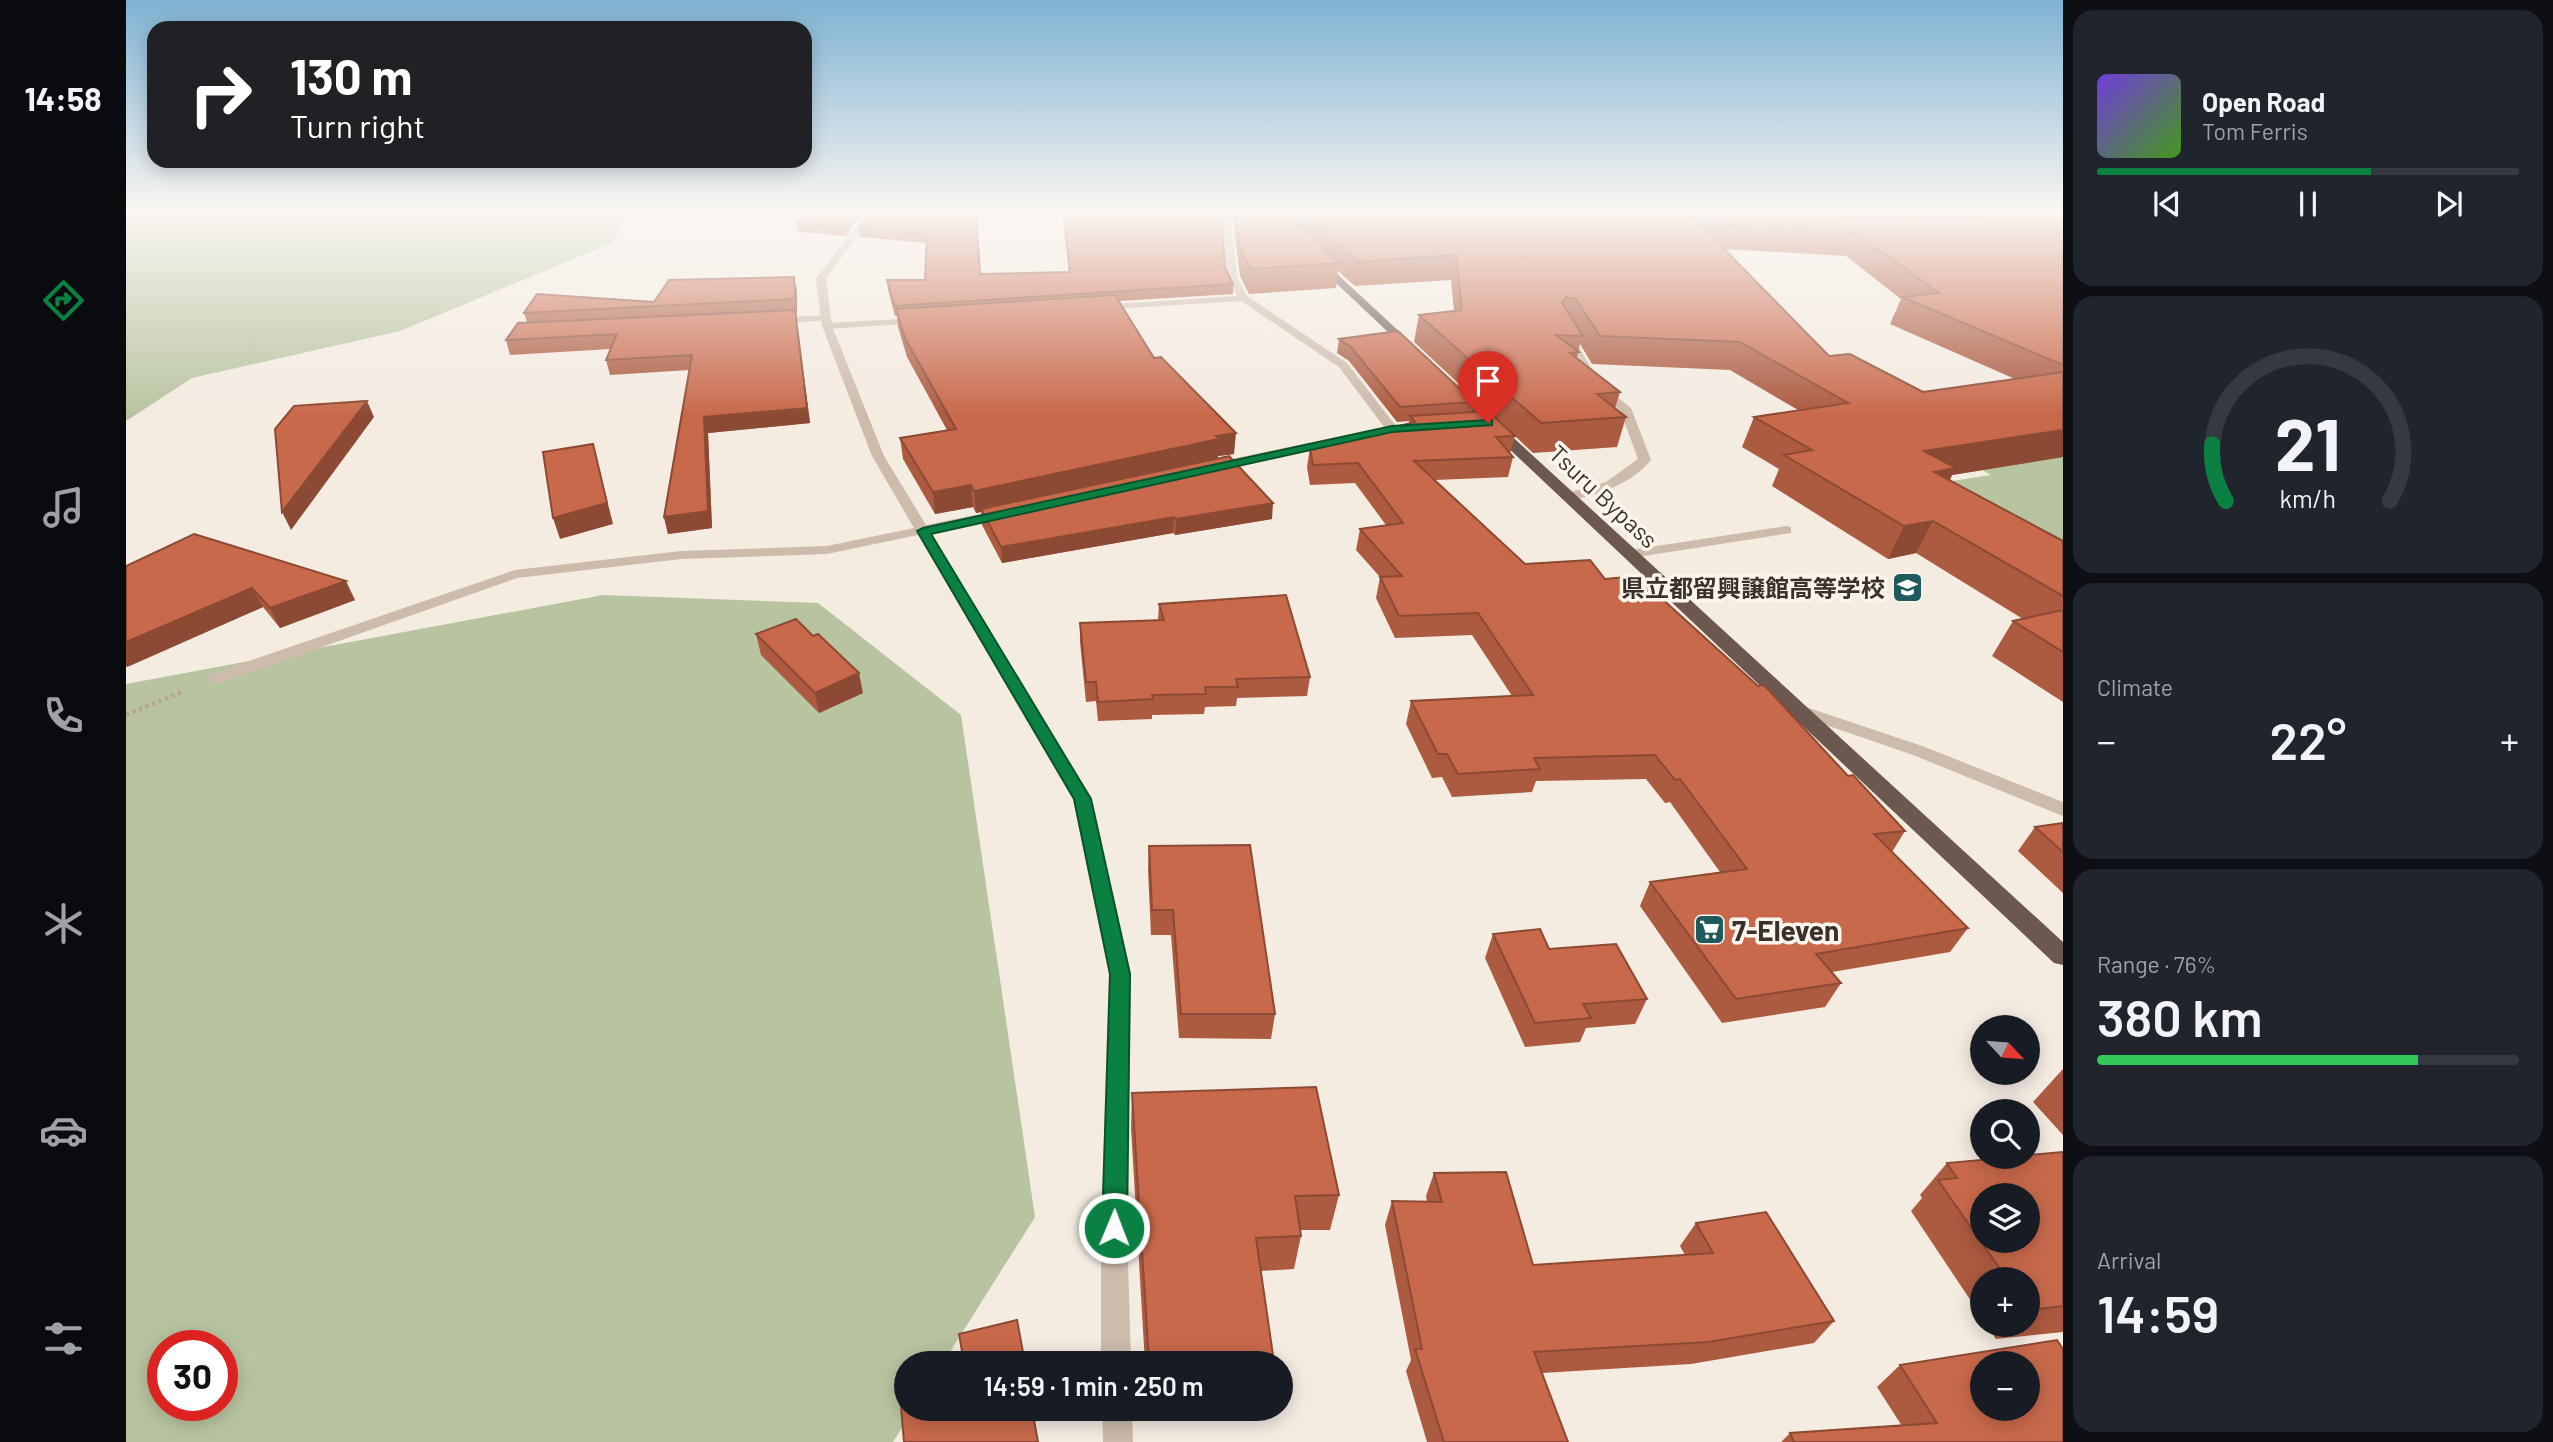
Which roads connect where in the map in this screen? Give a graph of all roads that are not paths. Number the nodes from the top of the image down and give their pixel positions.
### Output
1 (821, 280) edge
2 (1234, 280) edge
3 (1338, 280) edge
4 (1243, 298) junction
5 (1093, 308) edge
6 (928, 320) edge
7 (757, 322) edge
8 (826, 322) junction
9 (1563, 328) edge
10 (1421, 358) edge
11 (1440, 377) edge
12 (1204, 469) edge
13 (1569, 497) junction
14 (1013, 511) edge
15 (1786, 530) dead end
16 (923, 531) junction
17 (1631, 554) junction
18 (215, 679) road end
19 (1800, 710) junction
20 (2063, 809) edge
21 (2063, 956) edge
22 (1116, 1351) edge
23 (1117, 1421) edge
24 (1118, 1442) edge

1 - 8 street
2 - 4 street
3 - 10 highway
4 - 5 street
4 - 12 street
6 - 8 street
7 - 8 street
8 - 16 street
9 - 13 street
11 - 13 highway, Tsuru Bypass
13 - 17 highway, Tsuru Bypass
14 - 16 street
15 - 17 street
16 - 18 street
16 - 22 street
17 - 19 highway, Tsuru Bypass
19 - 20 street
19 - 21 highway, Tsuru Bypass
23 - 24 street

